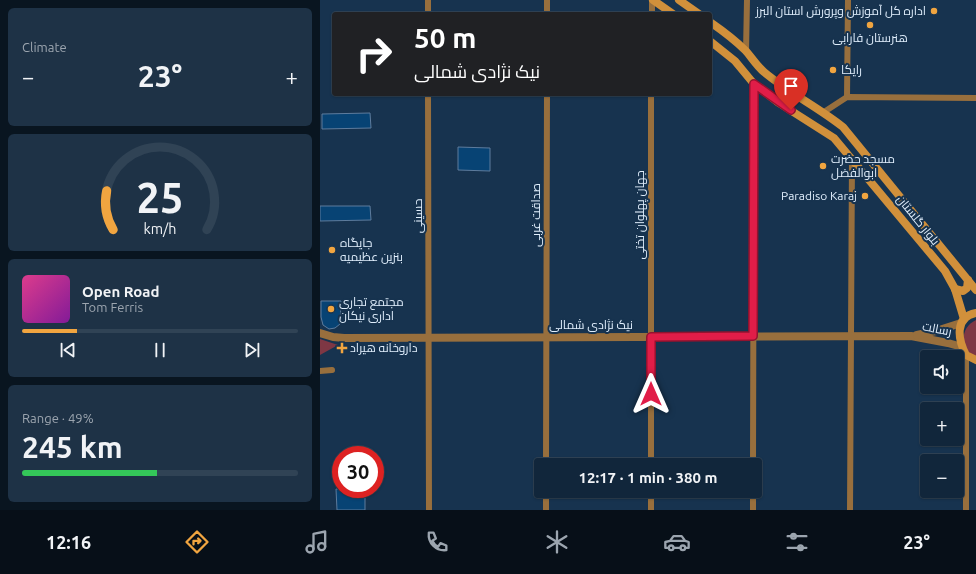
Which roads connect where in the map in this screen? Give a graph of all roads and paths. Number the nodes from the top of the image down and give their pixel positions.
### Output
1 (428, 0) edge
2 (548, 0) edge
3 (652, 0) edge
4 (678, 0) edge
5 (746, 0) edge
6 (848, 0) edge
7 (428, 12) edge
8 (547, 12) edge
9 (652, 12) edge
10 (670, 12) edge
11 (696, 12) edge
12 (712, 23) edge
13 (712, 43) edge
14 (746, 52) junction
15 (754, 84) junction
16 (428, 96) edge
17 (547, 96) edge
18 (652, 96) edge
19 (847, 97) junction
20 (976, 98) edge
21 (824, 112) junction
22 (852, 158) junction
23 (968, 280) junction
24 (955, 289) junction
25 (976, 290) edge
26 (976, 313) edge
27 (962, 321) junction
28 (320, 332) edge
29 (753, 336) junction
30 (851, 336) junction
31 (911, 336) junction
32 (429, 337) junction
33 (546, 337) junction
34 (651, 337) junction
35 (962, 347) junction
36 (966, 355) junction
37 (976, 360) edge
38 (332, 370) dead end
39 (320, 371) edge
40 (546, 458) edge
41 (651, 458) edge
42 (753, 458) edge
43 (546, 498) edge
44 (651, 498) edge
45 (753, 498) edge
46 (429, 510) edge
47 (546, 510) edge
48 (651, 510) edge
49 (753, 510) edge
50 (850, 510) edge
51 (966, 510) edge

1 - 7 street
2 - 8 street
3 - 9 street
3 - 10 main road
4 - 11 main road
5 - 14 street
6 - 19 street
12 - 14 main road, بلوار گلستان
13 - 15 main road, بلوار گلستان
14 - 21 main road, بلوار گلستان
15 - 22 main road, بلوار گلستان
15 - 29 street
16 - 32 street, حسینی
17 - 33 street, صداقت غربی
18 - 34 street, جهان پهلوان تختی
19 - 20 street
19 - 21 street
21 - 23 main road, بلوار گلستان
22 - 24 main road, بلوار گلستان
22 - 30 street
23 - 24 main road
23 - 25 main road, بلوار گلستان
24 - 27 main road, بلوار گلستان
26 - 27 main road
27 - 31 street, رسالت
27 - 35 main road, بلوار گلستان
28 - 32 street, نیک نژادی شمالی
29 - 30 street, نیک نژادی شمالی
29 - 34 street, نیک نژادی شمالی
29 - 42 street
30 - 31 street, نیک نژادی شمالی
30 - 50 street
31 - 35 street, رسالت
32 - 33 street, نیک نژادی شمالی
32 - 46 street, حسینی
33 - 34 street, نیک نژادی شمالی
33 - 40 street, صداقت غربی
34 - 41 street, جهان پهلوان تختی
35 - 36 main road
36 - 37 main road
36 - 51 street
38 - 39 street
43 - 47 street
44 - 48 street
45 - 49 street

